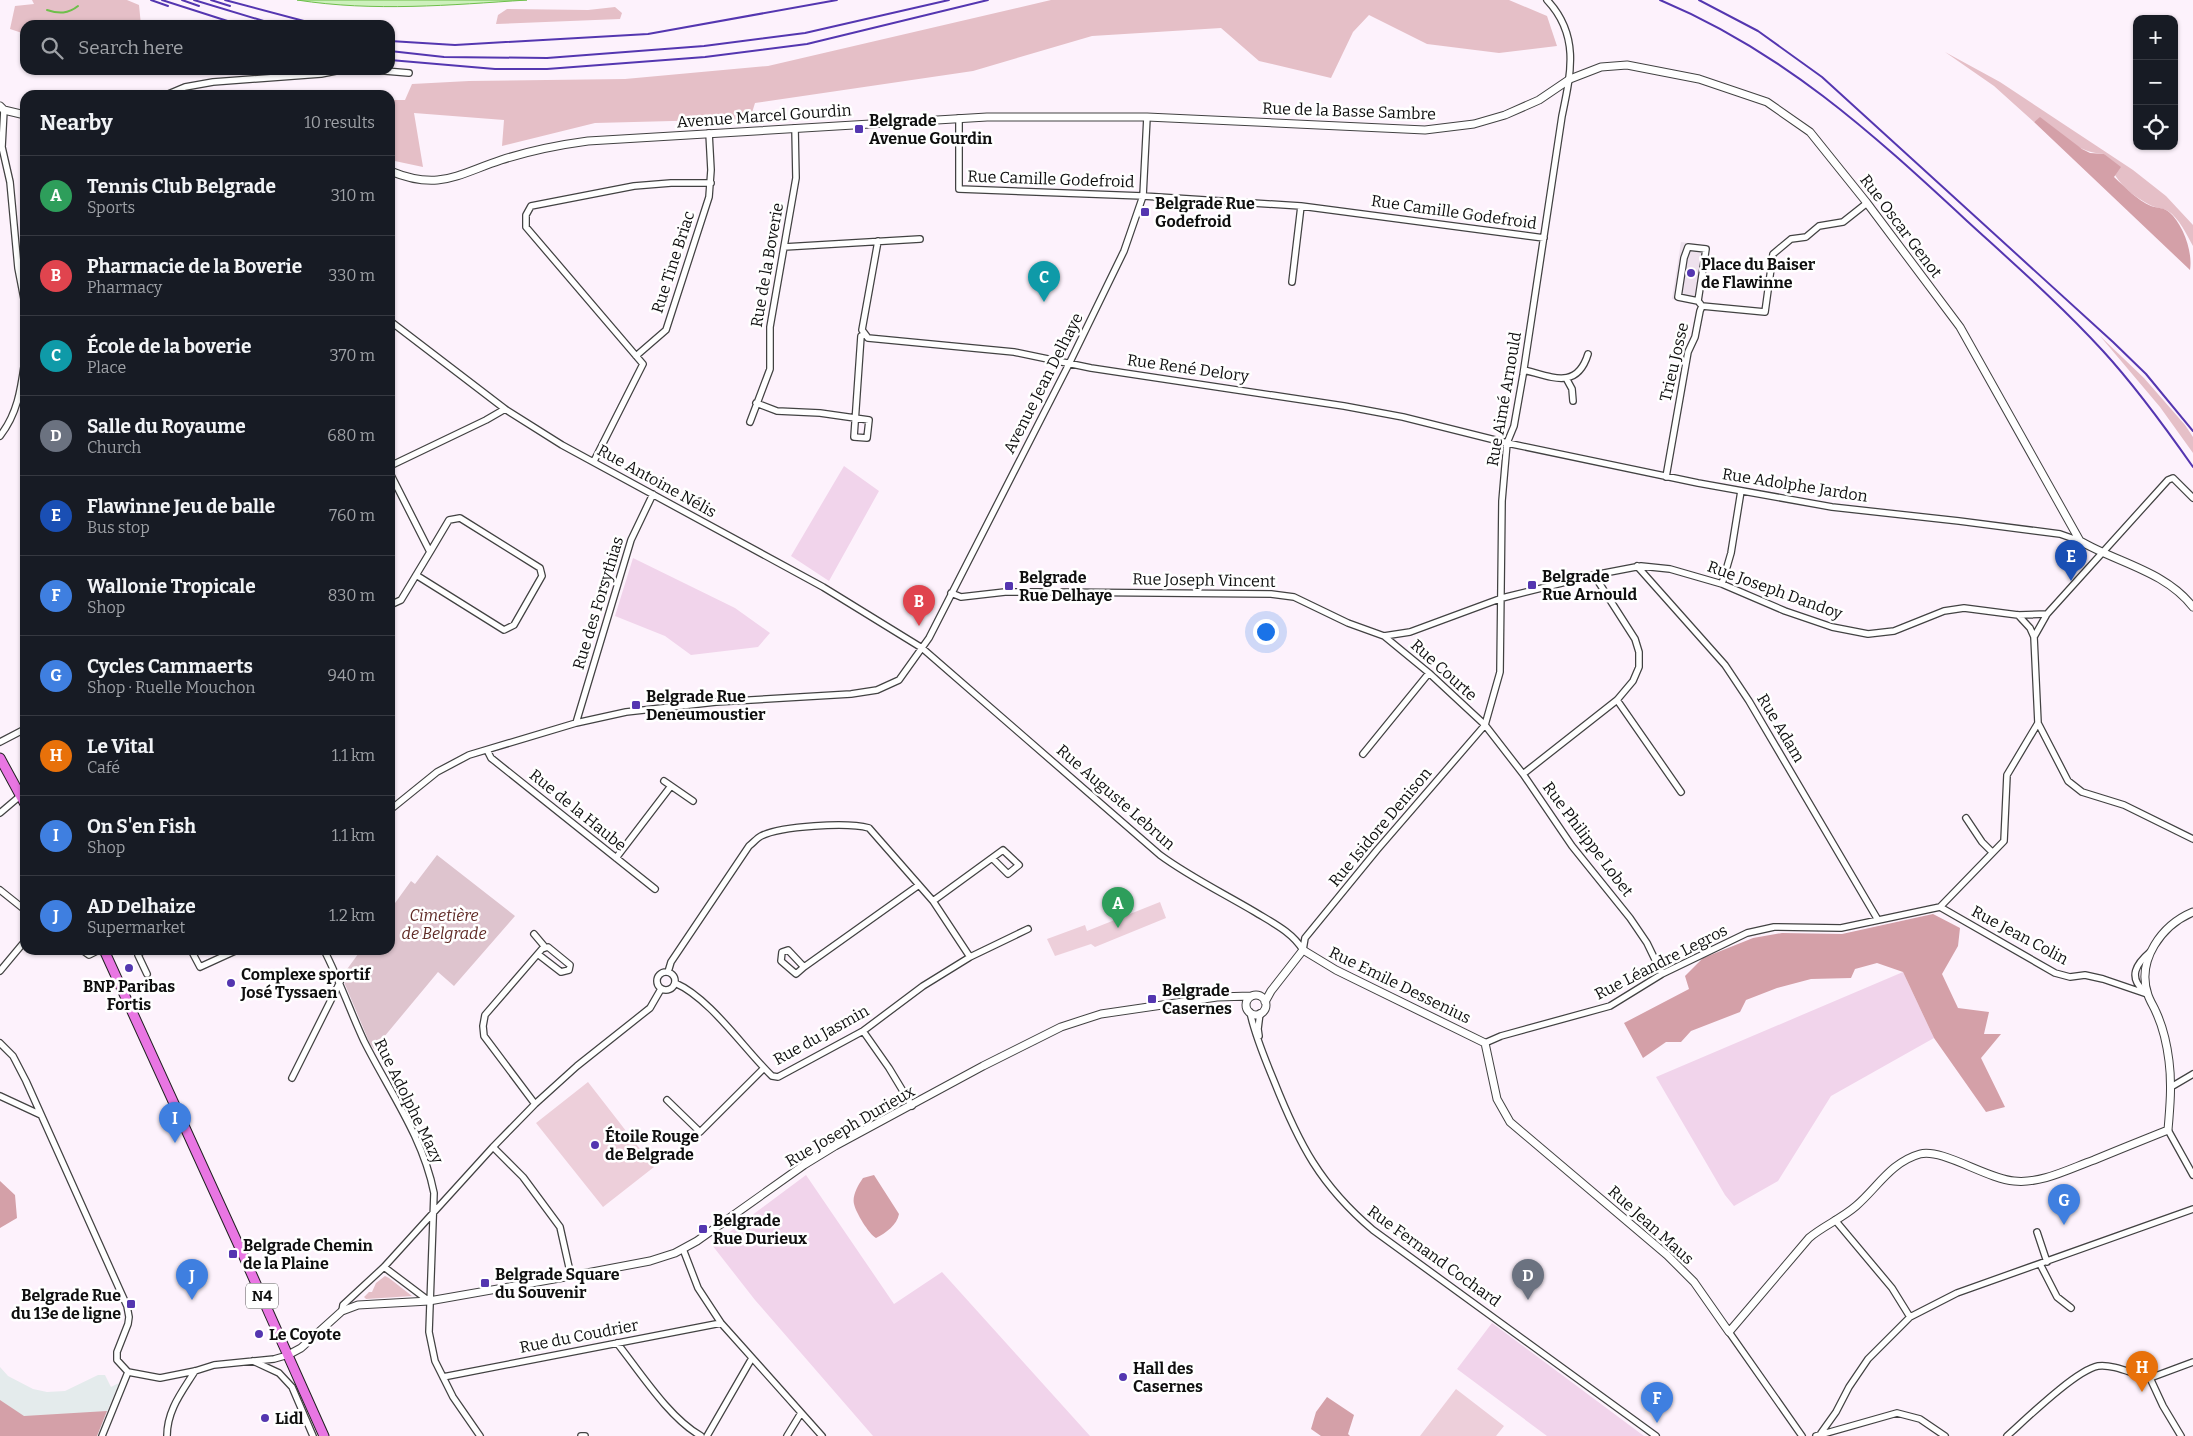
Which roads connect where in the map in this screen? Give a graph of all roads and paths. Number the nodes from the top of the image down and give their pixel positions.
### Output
1 (1547, 0) edge
2 (395, 72) edge
3 (409, 73) dead end
4 (309, 75) edge
5 (1570, 79) junction
6 (181, 90) edge
7 (2, 108) edge
8 (20, 113) edge
9 (1147, 117) junction
10 (959, 118) junction
11 (795, 128) junction
12 (709, 133) junction
13 (395, 173) edge
14 (711, 183) junction
15 (1143, 196) junction
16 (1867, 203) junction
17 (1301, 206) junction
18 (1544, 238) junction
19 (920, 239) dead end
20 (878, 241) junction
21 (784, 248) junction
22 (20, 278) edge
23 (1292, 282) dead end
24 (1700, 304) junction
25 (395, 325) edge
26 (865, 334) junction
27 (1588, 354) dead end
28 (636, 356) junction
29 (1069, 364) junction
30 (1524, 370) junction
31 (1566, 378) junction
32 (20, 392) edge
33 (1573, 401) dead end
34 (756, 403) junction
35 (505, 409) junction
36 (750, 422) dead end
37 (0, 436) edge
38 (1507, 443) junction
39 (594, 461) junction
40 (395, 464) edge
41 (1666, 477) junction
42 (395, 483) edge
43 (1741, 491) junction
44 (653, 494) junction
45 (2193, 498) edge
46 (2080, 541) junction
47 (430, 552) junction
48 (2102, 554) junction
49 (1637, 566) junction
50 (416, 575) junction
51 (1594, 575) junction
52 (1722, 584) junction
53 (951, 593) junction
54 (1502, 598) junction
55 (395, 603) edge
56 (2193, 608) edge
57 (2047, 614) junction
58 (2018, 615) junction
59 (1384, 636) junction
60 (2034, 637) junction
61 (922, 648) junction
62 (1429, 673) junction
63 (1617, 700) junction
64 (576, 723) junction
65 (2038, 723) junction
66 (1485, 725) junction
67 (20, 732) edge
68 (0, 742) edge
69 (488, 750) junction
70 (1363, 754) dead end
71 (0, 758) edge
72 (1522, 774) junction
73 (664, 781) dead end
74 (671, 786) junction
75 (1681, 792) dead end
76 (20, 795) edge
77 (20, 802) edge
78 (693, 802) dead end
79 (395, 806) edge
80 (0, 813) edge
81 (1966, 818) dead end
82 (2193, 839) edge
83 (1992, 852) junction
84 (616, 858) junction
85 (992, 858) junction
86 (919, 885) junction
87 (655, 889) dead end
88 (0, 890) edge
89 (932, 901) junction
90 (20, 906) edge
91 (1940, 907) junction
92 (2193, 912) edge
93 (1878, 920) junction
94 (1028, 929) dead end
95 (534, 934) dead end
96 (20, 947) edge
97 (545, 947) junction
98 (1303, 950) junction
99 (2150, 952) junction
100 (106, 955) edge
101 (138, 955) edge
102 (194, 955) edge
103 (226, 955) edge
104 (326, 955) edge
105 (539, 955) junction
106 (970, 957) junction
107 (804, 967) dead end
108 (0, 971) edge
109 (668, 972) junction
110 (147, 974) dead end
111 (1662, 974) junction
112 (340, 982) junction
113 (675, 983) junction
114 (661, 989) junction
115 (1270, 991) junction
116 (2147, 994) junction
117 (1231, 996) junction
118 (1251, 996) junction
119 (1260, 996) junction
120 (1265, 1002) junction
121 (1248, 1009) junction
122 (1260, 1013) junction
123 (863, 1031) junction
124 (0, 1043) edge
125 (1485, 1043) junction
126 (1260, 1044) junction
127 (764, 1068) junction
128 (2193, 1074) edge
129 (292, 1078) dead end
130 (2171, 1088) junction
131 (0, 1096) edge
132 (667, 1100) dead end
133 (535, 1104) junction
134 (912, 1106) junction
135 (41, 1115) junction
136 (2168, 1130) junction
137 (493, 1147) junction
138 (2193, 1175) edge
139 (2193, 1209) edge
140 (432, 1214) junction
141 (1835, 1220) junction
142 (2038, 1232) dead end
143 (683, 1249) junction
144 (2047, 1262) junction
145 (2040, 1264) junction
146 (384, 1267) junction
147 (571, 1276) junction
148 (429, 1301) junction
149 (2071, 1308) dead end
150 (342, 1311) junction
151 (1910, 1318) junction
152 (721, 1323) junction
153 (1729, 1332) junction
154 (617, 1343) junction
155 (288, 1355) junction
156 (752, 1358) junction
157 (251, 1360) junction
158 (2193, 1362) edge
159 (195, 1371) junction
160 (128, 1372) junction
161 (443, 1377) junction
162 (2150, 1378) junction
163 (801, 1413) junction
164 (1818, 1435) edge
165 (102, 1436) edge
166 (167, 1436) edge
167 (313, 1436) edge
168 (324, 1436) edge
169 (480, 1436) edge
170 (701, 1436) edge
171 (707, 1436) edge
172 (788, 1436) edge
173 (822, 1436) edge
174 (1656, 1436) edge
175 (1802, 1436) edge
176 (1945, 1436) edge
177 (2007, 1436) edge
178 (2181, 1436) edge

1 - 5 street, Rue Aimé Arnould
2 - 3 street
4 - 6 street
5 - 9 street, Rue de la Basse Sambre
5 - 16 street, Rue Oscar Genot
5 - 18 street, Rue Aimé Arnould
7 - 8 street
7 - 22 street
9 - 10 street, Avenue Marcel Gourdin
9 - 15 street, Avenue Jean Delhaye
10 - 11 street, Avenue Marcel Gourdin
10 - 15 street, Rue Camille Godefroid
11 - 12 street, Avenue Marcel Gourdin
11 - 21 street, Rue de la Boverie
12 - 13 street, Avenue Marcel Gourdin
12 - 14 street, Rue Tine Briac
14 - 28 street, Rue Tine Briac
14 - 28 street
15 - 17 street, Rue Camille Godefroid
15 - 29 street, Avenue Jean Delhaye
16 - 24 street, Trieu Josse
16 - 46 street, Rue Oscar Genot
17 - 18 street, Rue Camille Godefroid
17 - 23 street
18 - 30 street, Rue Aimé Arnould
19 - 20 street
20 - 21 street
20 - 26 street
21 - 34 street, Rue de la Boverie
24 - 24 street
24 - 41 street, Trieu Josse
25 - 35 street, Rue Antoine Nélis
26 - 29 street, Rue René Delory
26 - 34 street
27 - 31 street
28 - 39 street
29 - 38 street, Rue René Delory
29 - 53 street, Avenue Jean Delhaye
30 - 31 street
30 - 38 street, Rue Aimé Arnould
31 - 33 street
32 - 37 street
34 - 36 street, Rue de la Boverie
35 - 39 street, Rue Antoine Nélis
35 - 40 street
38 - 41 street, Rue Adolphe Jardon
38 - 54 street, Rue Aimé Arnould
39 - 44 street, Rue Antoine Nélis
41 - 43 street, Rue Adolphe Jardon
42 - 47 street
43 - 46 street, Rue Adolphe Jardon
43 - 52 street
44 - 61 street, Rue Antoine Nélis
44 - 64 street, Rue des Forsythias
45 - 48 street
46 - 48 street
47 - 50 street
47 - 50 street
48 - 56 street
48 - 57 street
49 - 51 street, Rue Joseph Dandoy
49 - 52 street, Rue Joseph Dandoy
49 - 93 street, Rue Adam
50 - 55 street
51 - 54 street, Rue Joseph Dandoy
51 - 63 street
52 - 58 street, Rue Joseph Dandoy
53 - 59 street, Rue Joseph Vincent
53 - 61 street, Avenue Jean Delhaye
54 - 59 street, Rue Joseph Vincent
54 - 66 street, Rue Aimé Arnould
57 - 58 street, Rue Joseph Dandoy
57 - 60 street
58 - 60 street
59 - 62 street, Rue Courte
60 - 65 street
61 - 64 street, Avenue Jean Delhaye
61 - 98 street, Rue Auguste Lebrun
62 - 66 street, Rue Courte
62 - 70 street
63 - 72 street
63 - 75 street
64 - 69 street, Avenue Jean Delhaye
65 - 82 street
65 - 83 street
66 - 72 street, Rue Philippe Lobet
66 - 98 street, Rue Isidore Denison
67 - 68 street
69 - 79 street, Avenue Jean Delhaye
69 - 84 street, Rue de la Haube
71 - 76 main road
72 - 111 street, Rue Philippe Lobet
73 - 74 street
74 - 78 street
74 - 84 street
77 - 80 street
81 - 83 street
83 - 91 street
84 - 87 street, Rue de la Haube
85 - 85 street
85 - 89 street
86 - 89 street
86 - 107 street
86 - 109 street
88 - 90 street
89 - 106 street
91 - 93 street, Rue Léandre Legros
91 - 116 street, Rue Jean Colin
92 - 99 street
93 - 111 street, Rue Léandre Legros
94 - 106 street, Rue du Jasmin
95 - 97 street
96 - 108 street
97 - 105 street
97 - 105 street
98 - 115 street
98 - 125 street, Rue Emile Dessenius
99 - 116 street
99 - 116 street
100 - 155 main road, N4
101 - 110 street
102 - 103 street
104 - 112 street, Rue Adolphe Mazy
105 - 133 street
106 - 123 street, Rue du Jasmin
109 - 113 street, Rue du Jasmin
109 - 114 street
111 - 125 street, Rue Léandre Legros
112 - 129 street
112 - 140 street, Rue Adolphe Mazy
113 - 114 street
113 - 127 street, Rue du Jasmin
114 - 133 street
115 - 119 street
115 - 120 street
116 - 130 street
117 - 118 street, Rue Joseph Durieux
117 - 121 street
117 - 134 street, Rue Joseph Durieux
118 - 119 street
118 - 121 street
119 - 120 street
120 - 122 street
121 - 122 street
121 - 126 street, Rue Fernand Cochard
122 - 126 street, Rue Fernand Cochard
123 - 127 street, Rue du Jasmin
123 - 134 street
124 - 135 street
125 - 153 street, Rue Jean Maus
126 - 174 street, Rue Fernand Cochard
127 - 132 street
128 - 130 street
130 - 136 street
131 - 135 street
133 - 137 street
134 - 143 street, Rue Joseph Durieux
135 - 160 street
136 - 138 street
136 - 141 street
137 - 140 street
137 - 147 street
139 - 144 street
140 - 146 street
140 - 148 street, Rue Adolphe Mazy
141 - 151 street
141 - 153 street
142 - 144 street
143 - 147 street, Rue Joseph Durieux
143 - 152 street
144 - 145 street
145 - 149 street
145 - 151 street
146 - 148 street
146 - 150 street
147 - 148 street, Rue Joseph Durieux
148 - 150 street, Rue Joseph Durieux
148 - 161 street, Rue Adolphe Mazy
150 - 155 street
151 - 164 street
152 - 154 street, Rue du Coudrier
152 - 156 street
153 - 175 street, Rue Jean Maus
154 - 161 street, Rue du Coudrier
154 - 170 street
155 - 157 street
155 - 168 main road, N4
156 - 163 street
156 - 171 street
157 - 159 street
157 - 167 street
158 - 162 street
159 - 160 street
159 - 166 street
160 - 165 street
161 - 169 street, Rue Adolphe Mazy
162 - 177 street
162 - 178 street
163 - 172 street
163 - 173 street
164 - 176 street

